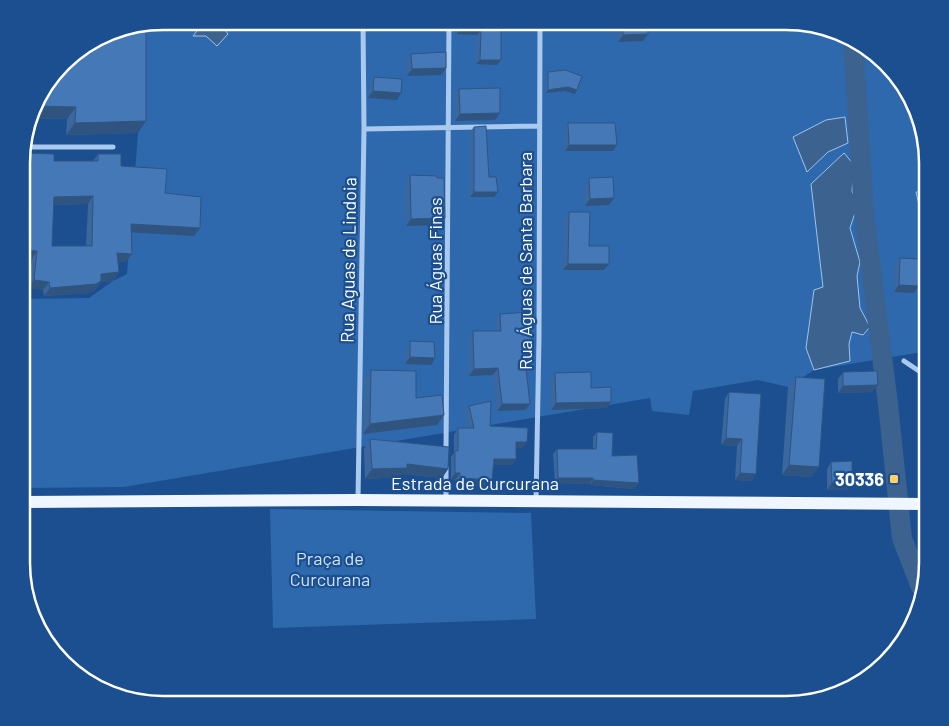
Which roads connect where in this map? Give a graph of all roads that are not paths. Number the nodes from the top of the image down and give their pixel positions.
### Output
1 (363, 30) edge
2 (449, 30) edge
3 (540, 30) edge
4 (539, 126) junction
5 (449, 127) junction
6 (364, 129) junction
7 (31, 147) edge
8 (113, 147) dead end
9 (904, 361) dead end
10 (919, 371) edge
11 (358, 500) junction
12 (446, 501) junction
13 (30, 502) edge
14 (536, 502) junction
15 (919, 504) edge

1 - 6 street, Rua Aguas de Lindoia
2 - 5 street, Rua Águas Finas
3 - 4 street, Rua Águas de Santa Barbara
4 - 5 street
4 - 14 street, Rua Águas de Santa Barbara
5 - 6 street
5 - 12 street, Rua Águas Finas
6 - 11 street, Rua Aguas de Lindoia
7 - 8 street
9 - 10 street
11 - 12 main road, Estrada de Curcurana
11 - 13 main road, Estrada de Curcurana
12 - 14 main road, Estrada de Curcurana
14 - 15 main road, Estrada de Curcurana

